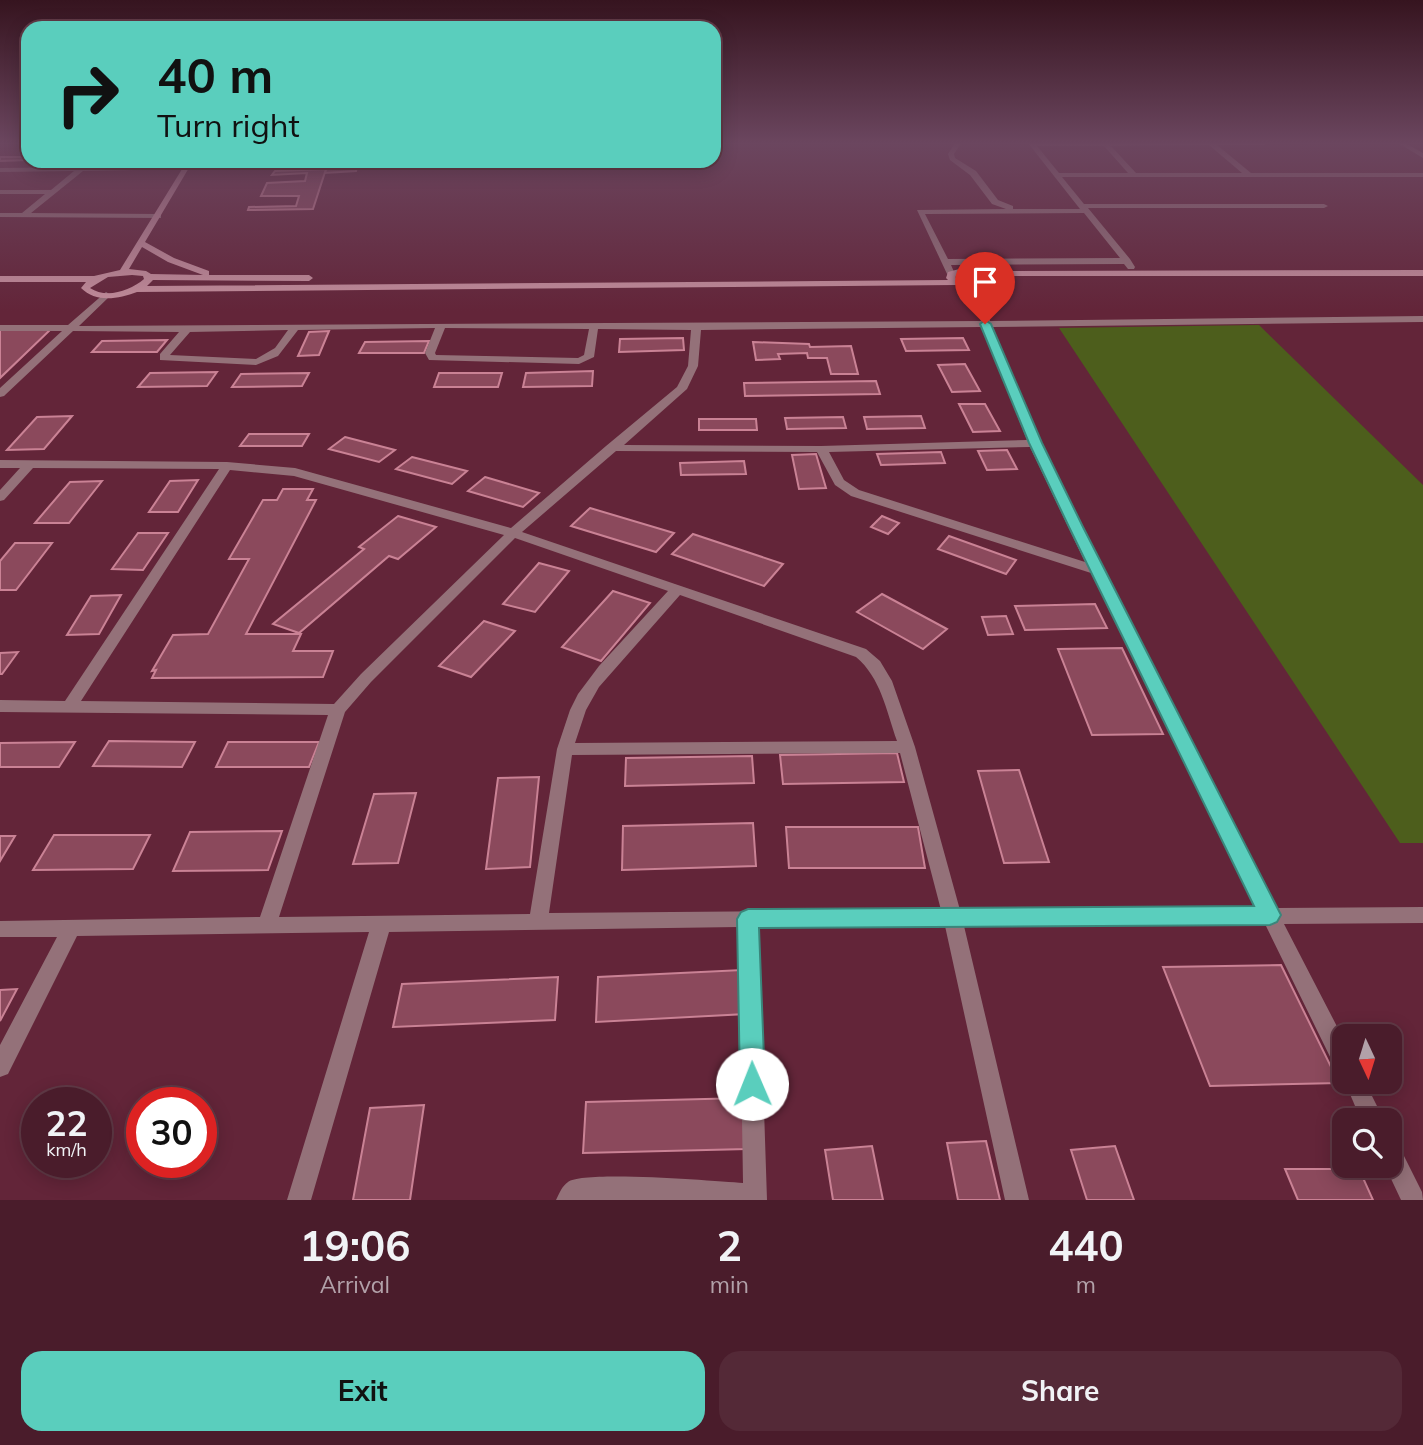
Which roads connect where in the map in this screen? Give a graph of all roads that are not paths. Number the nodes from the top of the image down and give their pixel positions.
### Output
1 (43, 199) edge
2 (168, 199) edge
3 (993, 199) edge
4 (1078, 199) edge
5 (1324, 206) dead end
6 (1086, 208) junction
7 (1017, 210) junction
8 (0, 215) edge
9 (24, 215) junction
10 (158, 216) junction
11 (141, 243) junction
12 (1127, 261) junction
13 (944, 262) junction
14 (123, 272) junction
15 (1136, 274) junction
16 (1423, 274) edge
17 (149, 277) junction
18 (952, 277) junction
19 (96, 278) junction
20 (227, 278) junction
21 (0, 279) edge
22 (981, 280) junction
23 (1423, 281) edge
24 (0, 288) edge
25 (85, 288) junction
26 (136, 289) junction
27 (106, 295) junction
28 (1423, 320) edge
29 (985, 324) junction
30 (441, 325) junction
31 (594, 326) junction
32 (696, 327) junction
33 (0, 328) edge
34 (71, 328) junction
35 (294, 328) junction
36 (187, 329) junction
37 (0, 394) edge
38 (1035, 443) junction
39 (610, 448) junction
40 (821, 449) junction
41 (0, 464) edge
42 (30, 464) junction
43 (227, 466) junction
44 (0, 497) edge
45 (513, 533) junction
46 (1096, 570) junction
47 (677, 590) junction
48 (71, 705) junction
49 (0, 706) edge
50 (338, 710) junction
51 (907, 747) junction
52 (565, 749) junction
53 (1270, 915) junction
54 (1423, 915) edge
55 (953, 918) junction
56 (748, 919) junction
57 (538, 921) junction
58 (382, 923) junction
59 (267, 925) junction
60 (71, 928) junction
61 (0, 929) edge
62 (1332, 1038) edge
63 (0, 1068) edge
64 (1402, 1177) edge
65 (755, 1197) edge
66 (299, 1200) edge
67 (568, 1200) edge
68 (1017, 1200) edge
69 (1413, 1200) edge

1 - 9 street
2 - 10 main road
3 - 7 street
4 - 6 street
5 - 6 street
6 - 7 street
6 - 12 street
7 - 13 street
8 - 9 street
9 - 10 street
10 - 11 main road
11 - 14 main road
11 - 20 main road
12 - 13 street
12 - 15 street
13 - 18 street
14 - 17 main road
14 - 19 main road
15 - 16 main road
15 - 22 main road
17 - 20 main road
17 - 26 main road
18 - 20 main road
18 - 22 main road
18 - 22 main road
18 - 26 main road
19 - 21 main road
19 - 25 main road
22 - 23 main road
22 - 29 street
24 - 25 main road
25 - 27 main road
26 - 27 main road
27 - 34 street
28 - 29 street
29 - 32 street
29 - 38 street
30 - 31 street
30 - 31 street
30 - 35 street
31 - 32 street
32 - 39 street
33 - 34 street
34 - 36 street
34 - 37 street
35 - 36 street
35 - 36 street
38 - 40 street
38 - 46 street
39 - 40 street
39 - 45 street
40 - 46 street
41 - 42 street
42 - 43 street
42 - 44 street
43 - 45 street
43 - 48 street
45 - 47 street
45 - 50 street
46 - 53 street
47 - 51 street
47 - 52 street
48 - 49 street
48 - 50 street
50 - 59 street
51 - 52 street
51 - 55 street
52 - 57 street
53 - 54 street
53 - 55 street
53 - 62 street
55 - 56 street
55 - 68 street
56 - 57 street
56 - 65 street
57 - 58 street
58 - 59 street
58 - 66 street
59 - 60 street
60 - 61 street
60 - 63 street
64 - 69 street
65 - 67 street

